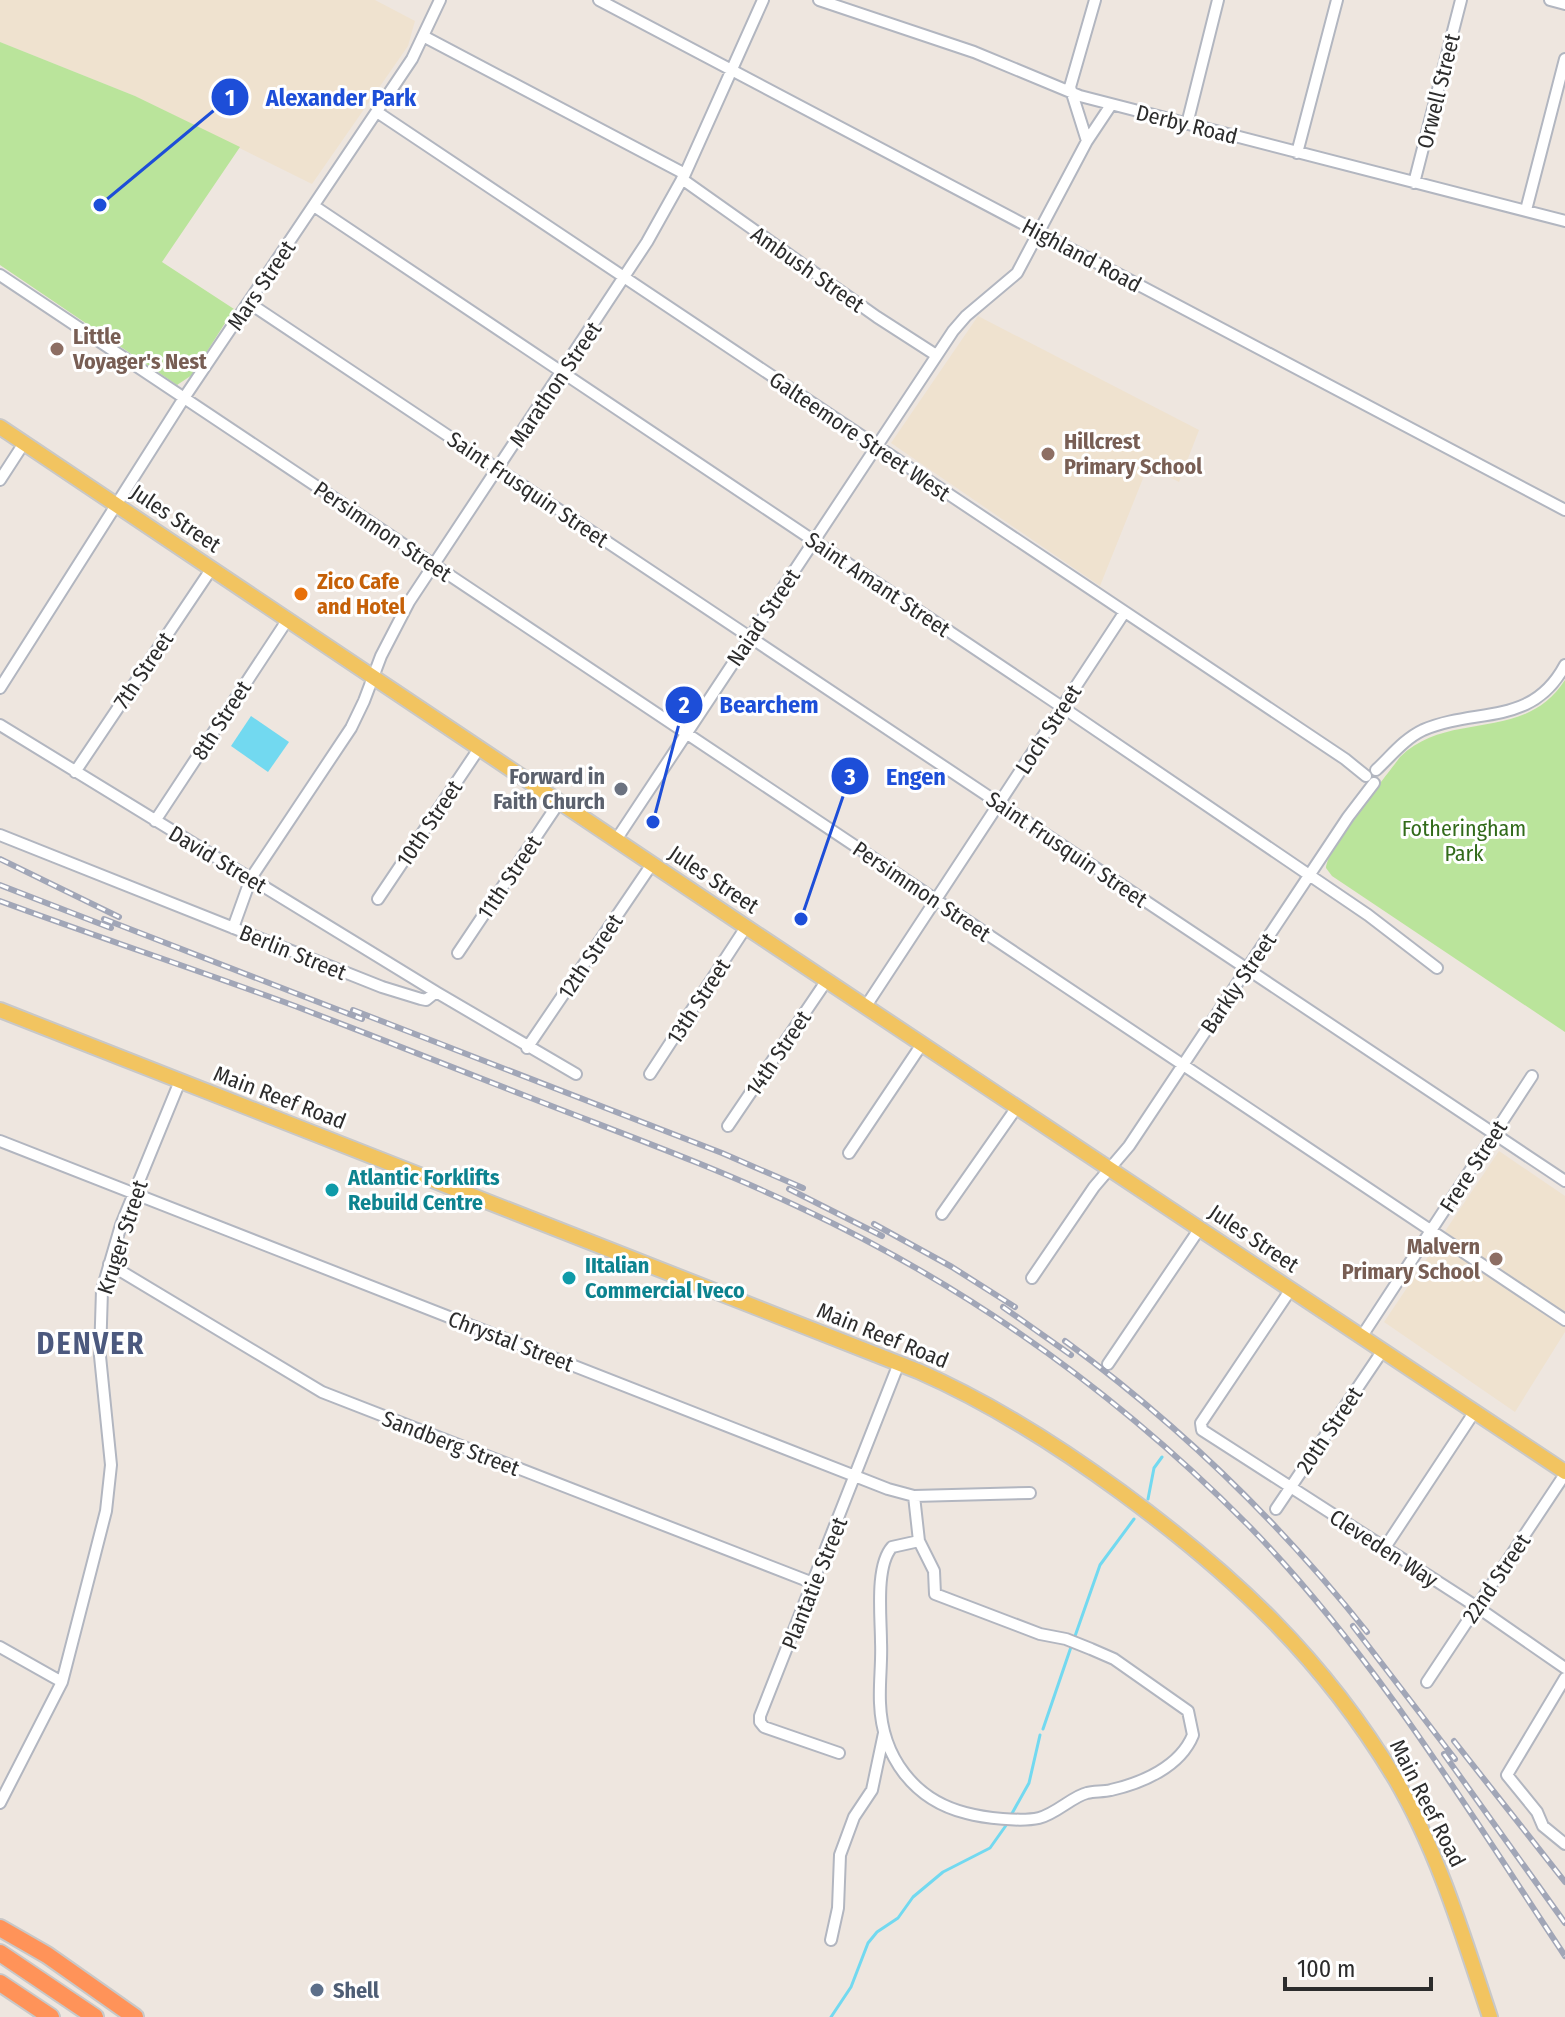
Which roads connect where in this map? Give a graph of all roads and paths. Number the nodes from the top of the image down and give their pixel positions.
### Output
1 (440, 0) edge
2 (599, 0) edge
3 (763, 0) edge
4 (819, 0) edge
5 (1095, 0) edge
6 (1218, 0) edge
7 (1337, 0) edge
8 (1461, 0) edge
9 (1550, 0) edge
10 (1565, 4) edge
11 (423, 36) junction
12 (1565, 59) edge
13 (732, 72) junction
14 (1071, 92) junction
15 (1111, 105) junction
16 (377, 112) junction
17 (1187, 124) junction
18 (1087, 141) junction
19 (1297, 153) junction
20 (684, 176) junction
21 (1414, 183) junction
22 (314, 206) junction
23 (1526, 210) junction
24 (1565, 221) edge
25 (1039, 232) junction
26 (0, 275) edge
27 (625, 279) junction
28 (249, 303) junction
29 (936, 355) junction
30 (562, 373) junction
31 (184, 398) junction
32 (0, 427) edge
33 (24, 443) junction
34 (876, 447) junction
35 (498, 469) junction
36 (0, 480) edge
37 (115, 504) junction
38 (1565, 510) edge
39 (814, 542) junction
40 (433, 565) junction
41 (212, 568) junction
42 (1124, 613) junction
43 (288, 619) junction
44 (750, 638) junction
45 (1565, 665) edge
46 (372, 675) junction
47 (0, 688) edge
48 (1062, 707) junction
49 (0, 725) edge
50 (686, 732) junction
51 (480, 747) junction
52 (75, 772) junction
53 (1373, 776) junction
54 (560, 801) junction
55 (1000, 803) junction
56 (155, 821) junction
57 (0, 835) edge
58 (616, 840) junction
59 (652, 864) junction
60 (1310, 875) junction
61 (251, 878) junction
62 (378, 899) dead end
63 (935, 901) junction
64 (746, 927) junction
65 (233, 928) junction
66 (458, 953) dead end
67 (1437, 968) dead end
68 (1246, 970) junction
69 (827, 980) junction
70 (436, 992) junction
71 (866, 1006) junction
72 (0, 1010) edge
73 (922, 1044) junction
74 (527, 1048) junction
75 (1183, 1065) junction
76 (576, 1074) dead end
77 (650, 1074) dead end
78 (1532, 1076) dead end
79 (180, 1081) junction
80 (1017, 1107) junction
81 (728, 1126) dead end
82 (1495, 1134) junction
83 (0, 1141) edge
84 (849, 1153) dead end
85 (1111, 1169) junction
86 (1565, 1181) edge
87 (134, 1193) junction
88 (942, 1214) dead end
89 (1200, 1228) junction
90 (1431, 1231) junction
91 (109, 1264) junction
92 (1032, 1278) dead end
93 (1291, 1289) junction
94 (1565, 1320) edge
95 (1362, 1336) junction
96 (1383, 1350) junction
97 (899, 1363) junction
98 (1108, 1364) dead end
99 (1475, 1411) junction
100 (1565, 1473) edge
101 (855, 1477) junction
102 (1290, 1488) junction
103 (1030, 1493) dead end
104 (914, 1496) junction
105 (1276, 1509) dead end
106 (919, 1541) junction
107 (1384, 1549) junction
108 (813, 1583) junction
109 (1477, 1607) junction
110 (0, 1647) edge
111 (1565, 1668) edge
112 (1565, 1678) edge
113 (62, 1682) junction
114 (1427, 1682) dead end
115 (884, 1731) junction
116 (839, 1753) dead end
117 (0, 1803) edge
118 (1565, 1844) edge
119 (0, 1928) edge
120 (831, 1940) dead end
121 (0, 1953) edge
122 (0, 1983) edge
123 (51, 2017) edge
124 (95, 2017) edge
125 (135, 2017) edge
126 (1490, 2017) edge

1 - 11 street, Mars Street
2 - 13 street, Highland Road
3 - 13 street, Marathon Street
4 - 14 street, Derby Road
5 - 14 street
6 - 17 street
7 - 19 street
8 - 21 street, Orwell Street
9 - 10 street
11 - 16 street, Mars Street
11 - 20 street, Ambush Street
12 - 23 street
13 - 20 street, Marathon Street
13 - 25 street, Highland Road
14 - 15 street, Derby Road
14 - 18 street
15 - 17 street, Derby Road
15 - 18 street, Naiad Street
16 - 22 street, Mars Street
16 - 27 street, Galteemore Street West
17 - 19 street, Derby Road
18 - 25 street, Naiad Street
19 - 21 street, Derby Road
20 - 27 street, Marathon Street
20 - 29 street, Ambush Street
21 - 23 street, Derby Road
22 - 28 street, Mars Street
22 - 30 street, Saint Amant Street
23 - 24 street, Derby Road
25 - 29 street, Naiad Street
25 - 38 street, Highland Road
26 - 31 street, Persimmon Street
27 - 30 street, Marathon Street
27 - 34 street, Galteemore Street West
28 - 31 street, Mars Street
28 - 35 street, Saint Frusquin Street
29 - 34 street, Naiad Street
30 - 35 street, Marathon Street
30 - 39 street, Saint Amant Street
31 - 37 street, Mars Street
31 - 40 street, Persimmon Street
32 - 33 main road, Jules Street
33 - 36 street
33 - 37 main road, Jules Street
34 - 39 street, Naiad Street
34 - 42 street, Galteemore Street West
35 - 40 street, Marathon Street
35 - 44 street, Saint Frusquin Street
37 - 41 main road, Jules Street
37 - 47 street, Mars Street
39 - 44 street, Naiad Street
39 - 48 street, Saint Amant Street
40 - 46 street, Marathon Street
40 - 50 street, Persimmon Street
41 - 43 main road, Jules Street
41 - 52 street, 7th Street
42 - 48 street, Loch Street
42 - 53 street, Galteemore Street West
43 - 46 main road, Jules Street
43 - 56 street, 8th Street
44 - 50 street, Naiad Street
44 - 55 street, Saint Frusquin Street
45 - 53 street, Barkly Street
46 - 51 main road, Jules Street
46 - 61 street, Marathon Street
48 - 55 street, Loch Street
48 - 60 street, Saint Amant Street
49 - 52 street, David Street
50 - 58 street, Naiad Street
50 - 63 street, Persimmon Street
51 - 54 main road, Jules Street
51 - 62 street, 10th Street
52 - 56 street, David Street
53 - 60 street, Barkly Street
54 - 58 main road, Jules Street
54 - 66 street, 11th Street
55 - 63 street, Loch Street
55 - 68 street, Saint Frusquin Street
56 - 61 street, David Street
57 - 65 street, Berlin Street
58 - 59 main road, Jules Street
59 - 64 main road, Jules Street
59 - 74 street, 12th Street
60 - 67 street, Saint Amant Street
60 - 68 street, Barkly Street
61 - 65 street
61 - 70 street, David Street
63 - 71 street, Loch Street
63 - 75 street, Persimmon Street
64 - 69 main road, Jules Street
64 - 77 street, 13th Street
65 - 70 street, Berlin Street
68 - 75 street, Barkly Street
68 - 82 street, Saint Frusquin Street
69 - 71 main road, Jules Street
69 - 81 street, 14th Street
70 - 74 street
71 - 73 main road, Jules Street
72 - 79 main road, Main Reef Road
73 - 80 main road, Jules Street
73 - 84 street
74 - 76 street
75 - 85 street, Barkly Street
75 - 90 street, Persimmon Street
78 - 82 street, Frere Street
79 - 87 street, Kruger Street
79 - 97 main road, Main Reef Road
80 - 85 main road, Jules Street
80 - 88 street
82 - 86 street, Saint Frusquin Street
82 - 90 street, Frere Street
83 - 87 street, Chrystal Street
85 - 89 main road, Jules Street
85 - 92 street, Barkly Street
87 - 91 street, Kruger Street
87 - 101 street, Chrystal Street
89 - 93 main road, Jules Street
89 - 98 street
90 - 94 street, Persimmon Street
90 - 95 street, Frere Street
91 - 108 street, Sandberg Street
91 - 113 street, Kruger Street
93 - 95 main road, Jules Street
93 - 102 street, Cleveden Way
95 - 96 main road, Jules Street
96 - 99 main road, Jules Street
96 - 102 street, 20th Street
97 - 101 street, Plantatie Street
97 - 126 main road, Main Reef Road
99 - 100 main road, Jules Street
99 - 107 street
100 - 109 street, 22nd Street
101 - 104 street, Chrystal Street
101 - 108 street, Plantatie Street
102 - 105 street, 20th Street
102 - 107 street, Cleveden Way
103 - 104 street, Chrystal Street
104 - 106 street
106 - 115 street
106 - 115 street
107 - 109 street, Cleveden Way
108 - 116 street, Plantatie Street
109 - 111 street, Cleveden Way
109 - 114 street, 22nd Street
110 - 113 street
112 - 118 street
113 - 117 street, Kruger Street
115 - 120 street
119 - 125 highway
121 - 124 highway
122 - 123 highway

